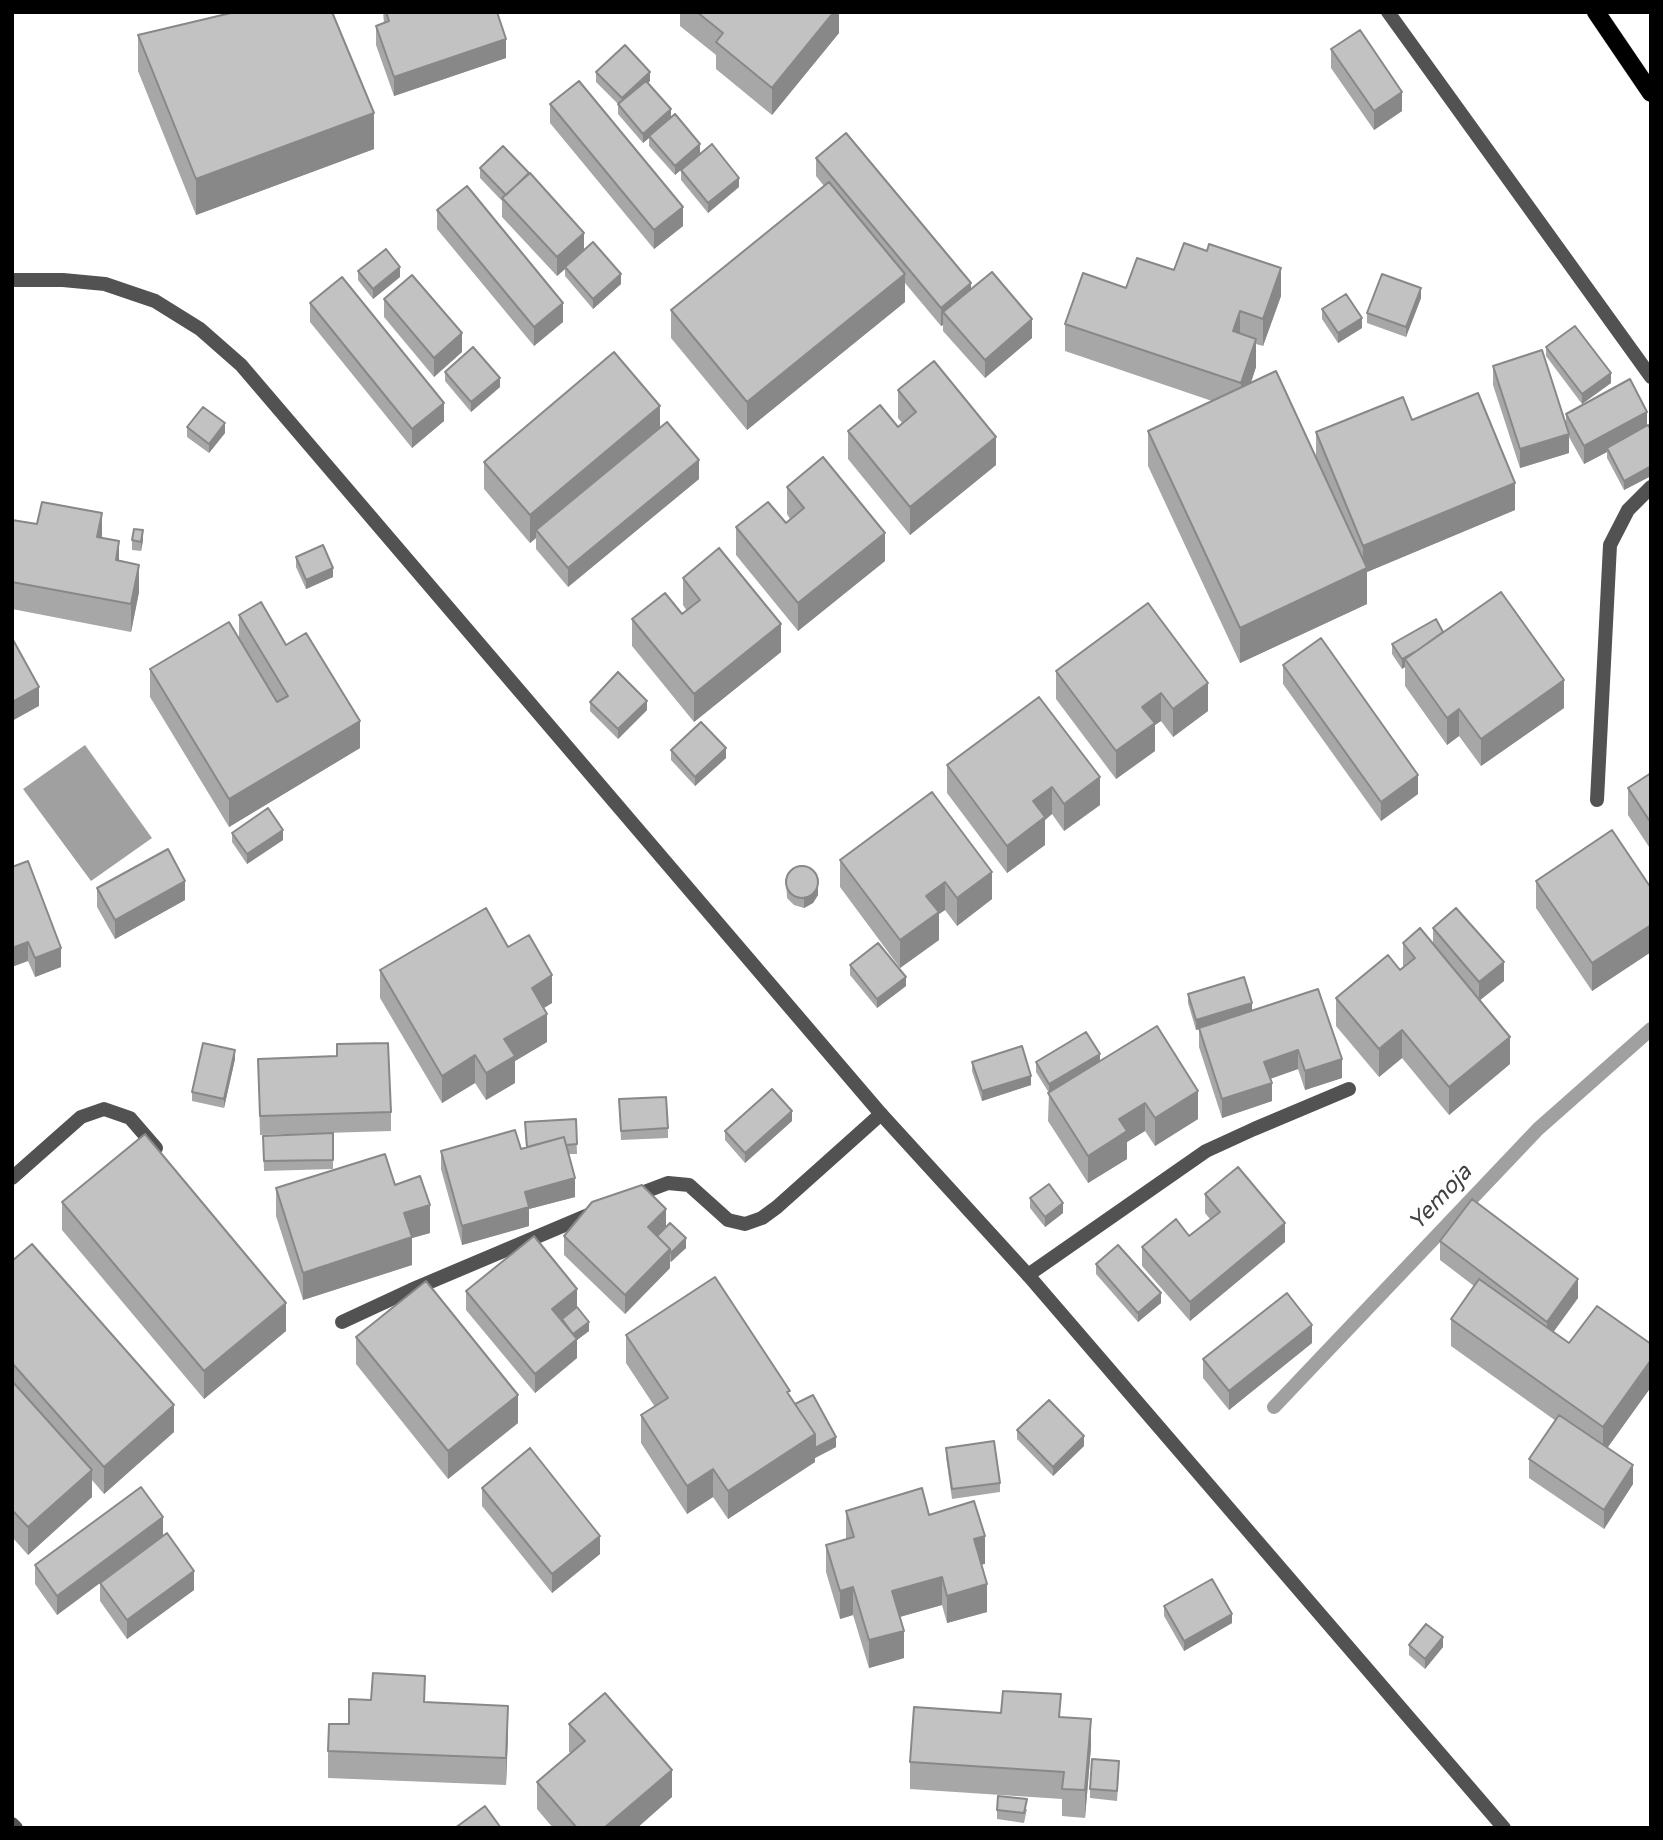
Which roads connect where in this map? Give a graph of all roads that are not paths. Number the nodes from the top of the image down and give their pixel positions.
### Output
1 (1388, 12) edge
2 (1595, 12) edge
3 (1651, 93) edge
4 (12, 280) edge
5 (1651, 377) edge
6 (1651, 487) edge
7 (1597, 800) dead end
8 (1349, 1090) dead end
9 (881, 1114) junction
10 (165, 1160) edge
11 (12, 1178) edge
12 (1028, 1275) junction
13 (342, 1322) dead end
14 (12, 1824) edge
15 (16, 1828) edge
16 (1504, 1828) edge

1 - 5 street
2 - 3 main road
4 - 9 street
6 - 7 street
8 - 12 street
9 - 12 street
9 - 13 street
10 - 11 street
12 - 16 street
14 - 15 street

